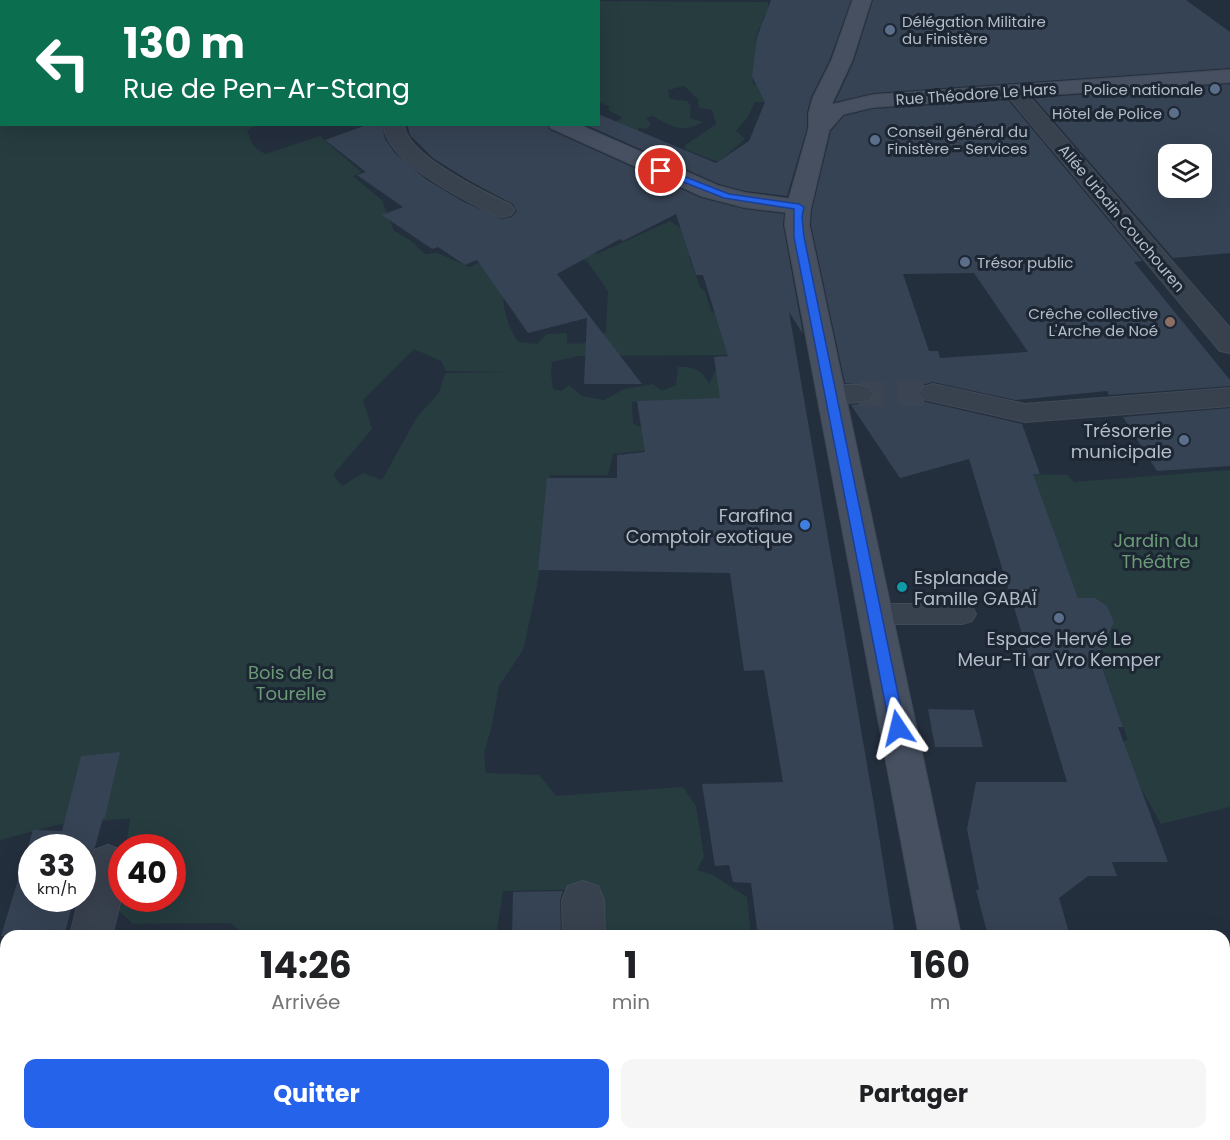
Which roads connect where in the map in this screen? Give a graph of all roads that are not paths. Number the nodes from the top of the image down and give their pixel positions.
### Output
1 (862, 0) edge
2 (1230, 76) edge
3 (830, 85) junction
4 (1014, 91) junction
5 (865, 102) junction
6 (394, 126) edge
7 (563, 126) edge
8 (819, 128) junction
9 (799, 207) junction
10 (503, 210) dead end
11 (1230, 345) edge
12 (933, 393) tunnel mouth
13 (1230, 397) edge
14 (876, 614) junction
15 (962, 614) dead end
16 (108, 863) dead end
17 (92, 930) edge
18 (939, 930) edge

1 - 3 street
2 - 4 street, Rue Théodore Le Hars
3 - 5 street, Rue Théodore Le Hars
3 - 8 street
4 - 5 street, Rue Théodore Le Hars
4 - 11 street, Allée Urbain Couchouren
5 - 8 street, Rue Théodore Le Hars
6 - 10 street
7 - 9 street
8 - 9 street
9 - 14 street
12 - 13 street
14 - 15 lane
14 - 18 street
16 - 17 street

